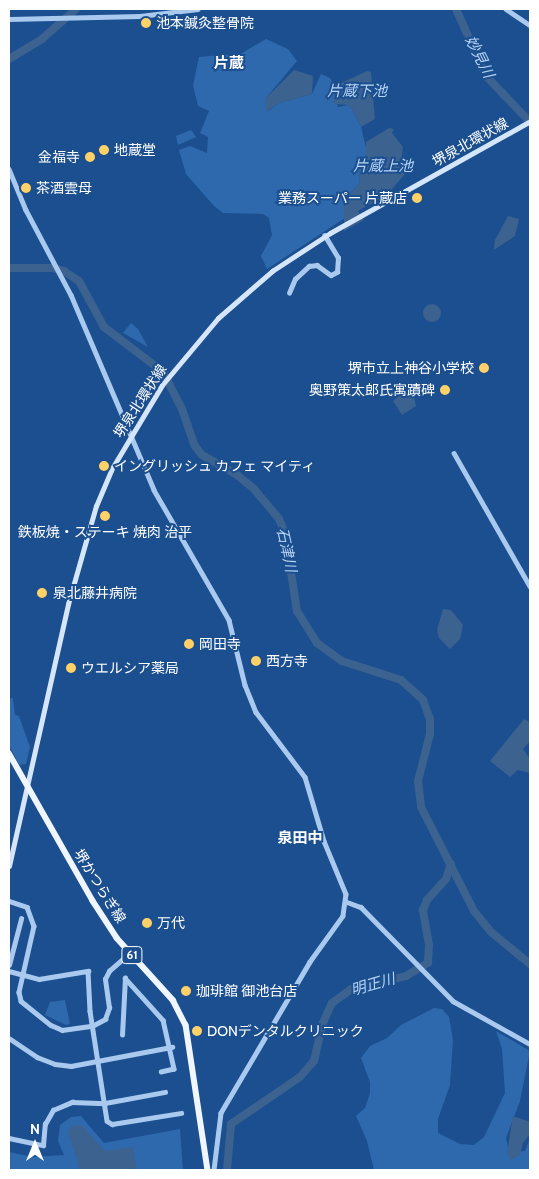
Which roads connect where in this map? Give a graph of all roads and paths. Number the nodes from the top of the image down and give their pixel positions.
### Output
1 (198, 9) edge
2 (506, 9) edge
3 (9, 19) edge
4 (530, 25) edge
5 (530, 121) edge
6 (9, 169) edge
7 (328, 234) junction
8 (289, 293) dead end
9 (129, 436) junction
10 (454, 453) dead end
11 (530, 586) edge
12 (9, 753) edge
13 (27, 788) junction
14 (9, 866) edge
15 (9, 901) edge
16 (347, 902) junction
17 (21, 919) dead end
18 (130, 953) junction
19 (9, 965) edge
20 (9, 971) edge
21 (23, 975) junction
22 (92, 1026) junction
23 (122, 1036) dead end
24 (9, 1038) edge
25 (530, 1044) edge
26 (172, 1048) junction
27 (99, 1060) junction
28 (162, 1072) dead end
29 (165, 1092) dead end
30 (105, 1103) junction
31 (181, 1112) dead end
32 (9, 1138) edge
33 (208, 1170) edge
34 (214, 1170) edge

1 - 3 street
2 - 4 street
5 - 7 main road, 堺泉北環状線
6 - 9 street
7 - 8 street
7 - 9 main road, 堺泉北環状線
9 - 13 main road, 堺泉北環状線
9 - 16 street
10 - 11 street
12 - 13 main road, 堺かつらぎ線 / 61
13 - 14 main road, 堺泉北環状線
13 - 18 main road, 堺かつらぎ線 / 61
15 - 21 street
16 - 25 street
16 - 34 street
17 - 19 street
18 - 22 street
18 - 33 main road, 堺かつらぎ線 / 61
20 - 21 street
21 - 22 street
21 - 22 street
22 - 27 street
23 - 26 street
24 - 27 street
26 - 27 street
26 - 28 street
27 - 30 street
29 - 30 street
30 - 31 street
30 - 32 street

